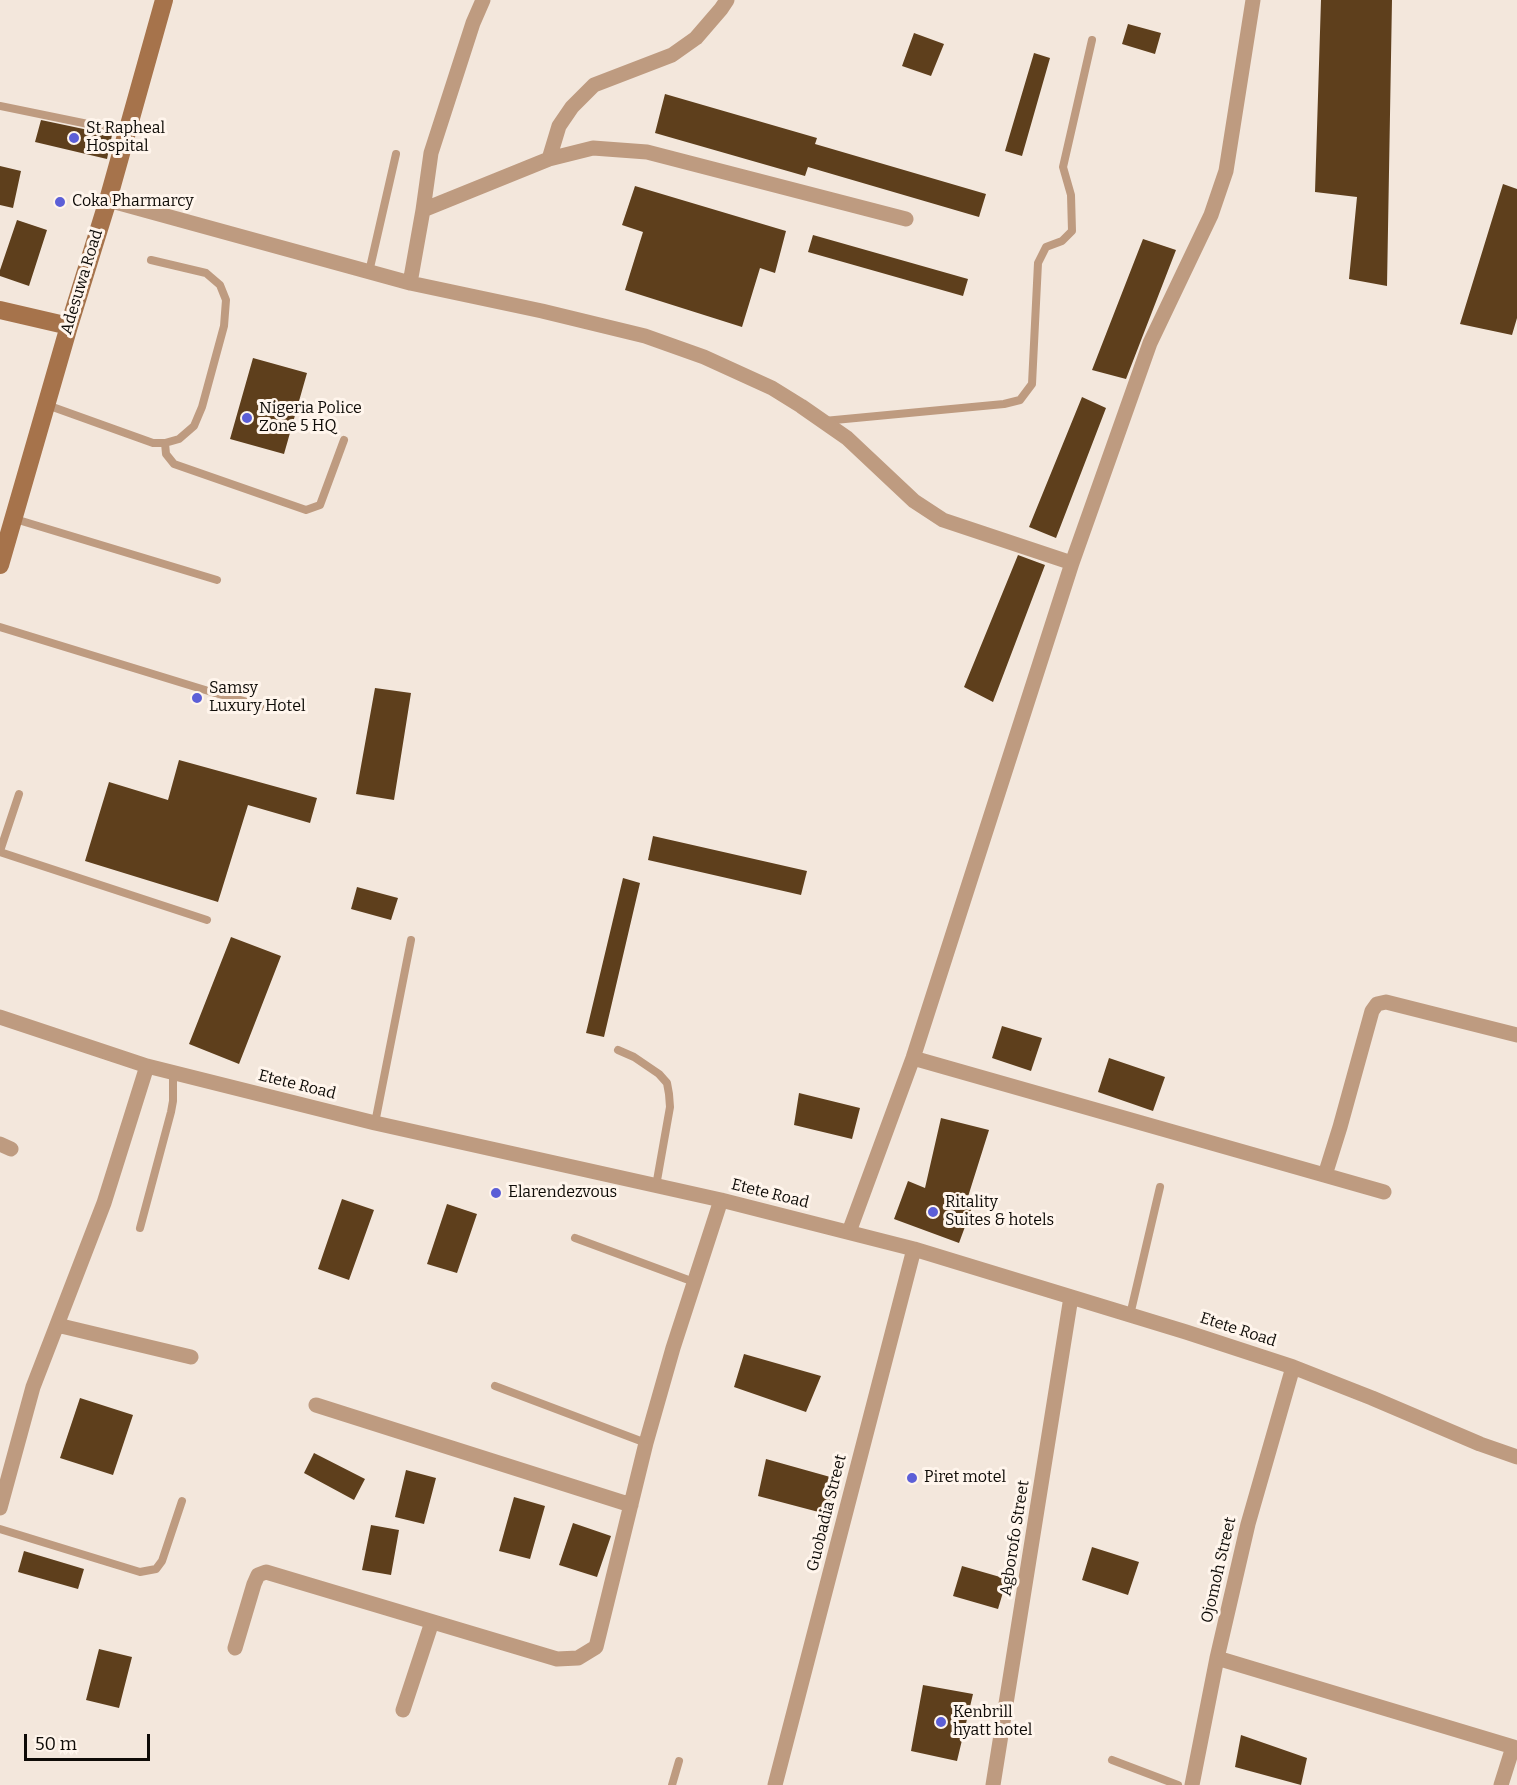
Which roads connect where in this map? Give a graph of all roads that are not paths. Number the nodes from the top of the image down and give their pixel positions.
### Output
1 (164, 0) edge
2 (483, 0) edge
3 (727, 0) edge
4 (1254, 0) edge
5 (1092, 40) dead end
6 (0, 106) edge
7 (127, 132) junction
8 (396, 154) dead end
9 (549, 159) junction
10 (108, 200) junction
11 (423, 210) junction
12 (906, 219) dead end
13 (151, 260) dead end
14 (369, 273) junction
15 (410, 283) junction
16 (0, 310) edge
17 (69, 326) junction
18 (46, 405) junction
19 (822, 421) junction
20 (344, 440) dead end
21 (165, 443) junction
22 (13, 518) junction
23 (1072, 563) junction
24 (0, 565) edge
25 (217, 580) dead end
26 (0, 627) edge
27 (266, 707) dead end
28 (19, 794) dead end
29 (0, 852) edge
30 (207, 920) dead end
31 (411, 940) dead end
32 (0, 1017) edge
33 (1517, 1035) edge
34 (618, 1050) dead end
35 (913, 1058) junction
36 (147, 1066) junction
37 (173, 1073) junction
38 (375, 1123) junction
39 (1325, 1175) junction
40 (656, 1186) junction
41 (1160, 1187) dead end
42 (1384, 1192) dead end
43 (721, 1200) junction
44 (140, 1228) dead end
45 (849, 1232) junction
46 (575, 1238) dead end
47 (914, 1249) junction
48 (695, 1283) junction
49 (1071, 1297) junction
50 (1130, 1315) junction
51 (57, 1325) junction
52 (191, 1357) dead end
53 (1293, 1367) junction
54 (495, 1386) dead end
55 (316, 1405) dead end
56 (646, 1443) junction
57 (1517, 1457) edge
58 (182, 1501) dead end
59 (631, 1505) junction
60 (0, 1508) edge
61 (0, 1530) edge
62 (432, 1622) junction
63 (236, 1648) dead end
64 (1216, 1658) junction
65 (403, 1710) dead end
66 (1515, 1747) edge
67 (1112, 1760) dead end
68 (680, 1761) dead end
69 (672, 1785) edge
70 (775, 1785) edge
71 (993, 1785) edge
72 (1178, 1785) edge
73 (1192, 1785) edge
74 (1502, 1785) edge

1 - 7 street, Adesuwa Road
2 - 11 street
3 - 9 street
4 - 23 street
5 - 19 lane
6 - 7 lane
7 - 10 street, Adesuwa Road
8 - 14 lane
9 - 11 street
9 - 12 street
10 - 14 street
10 - 17 street, Adesuwa Road
11 - 15 street
13 - 21 lane
14 - 15 street
15 - 19 street
16 - 17 street
17 - 18 street, Adesuwa Road
18 - 21 lane
18 - 22 street, Adesuwa Road
19 - 23 street
20 - 21 lane
22 - 24 street, Adesuwa Road
22 - 25 lane
23 - 35 street
26 - 27 lane
28 - 29 lane
29 - 30 lane
31 - 38 lane
32 - 36 street, Etete Road
33 - 39 street
34 - 40 lane
35 - 39 street
35 - 45 street
36 - 37 street, Etete Road
36 - 51 street
37 - 38 street, Etete Road
37 - 44 lane
38 - 40 street, Etete Road
39 - 42 street
40 - 43 street, Etete Road
41 - 50 lane
43 - 45 street, Etete Road
43 - 48 street
45 - 47 street, Etete Road
46 - 48 lane
47 - 49 street, Etete Road
47 - 70 street, Guobadia Street
48 - 56 street
49 - 50 street, Etete Road
49 - 71 street, Agborofo Street
50 - 53 street, Etete Road
51 - 52 street
51 - 60 street
53 - 57 street, Etete Road
53 - 64 street, Ojomoh Street
54 - 56 lane
55 - 59 street
56 - 59 street
58 - 61 lane
59 - 62 street
62 - 63 street
62 - 65 street
64 - 66 street
64 - 73 street, Ojomoh Street
66 - 74 street
67 - 72 lane
68 - 69 lane

